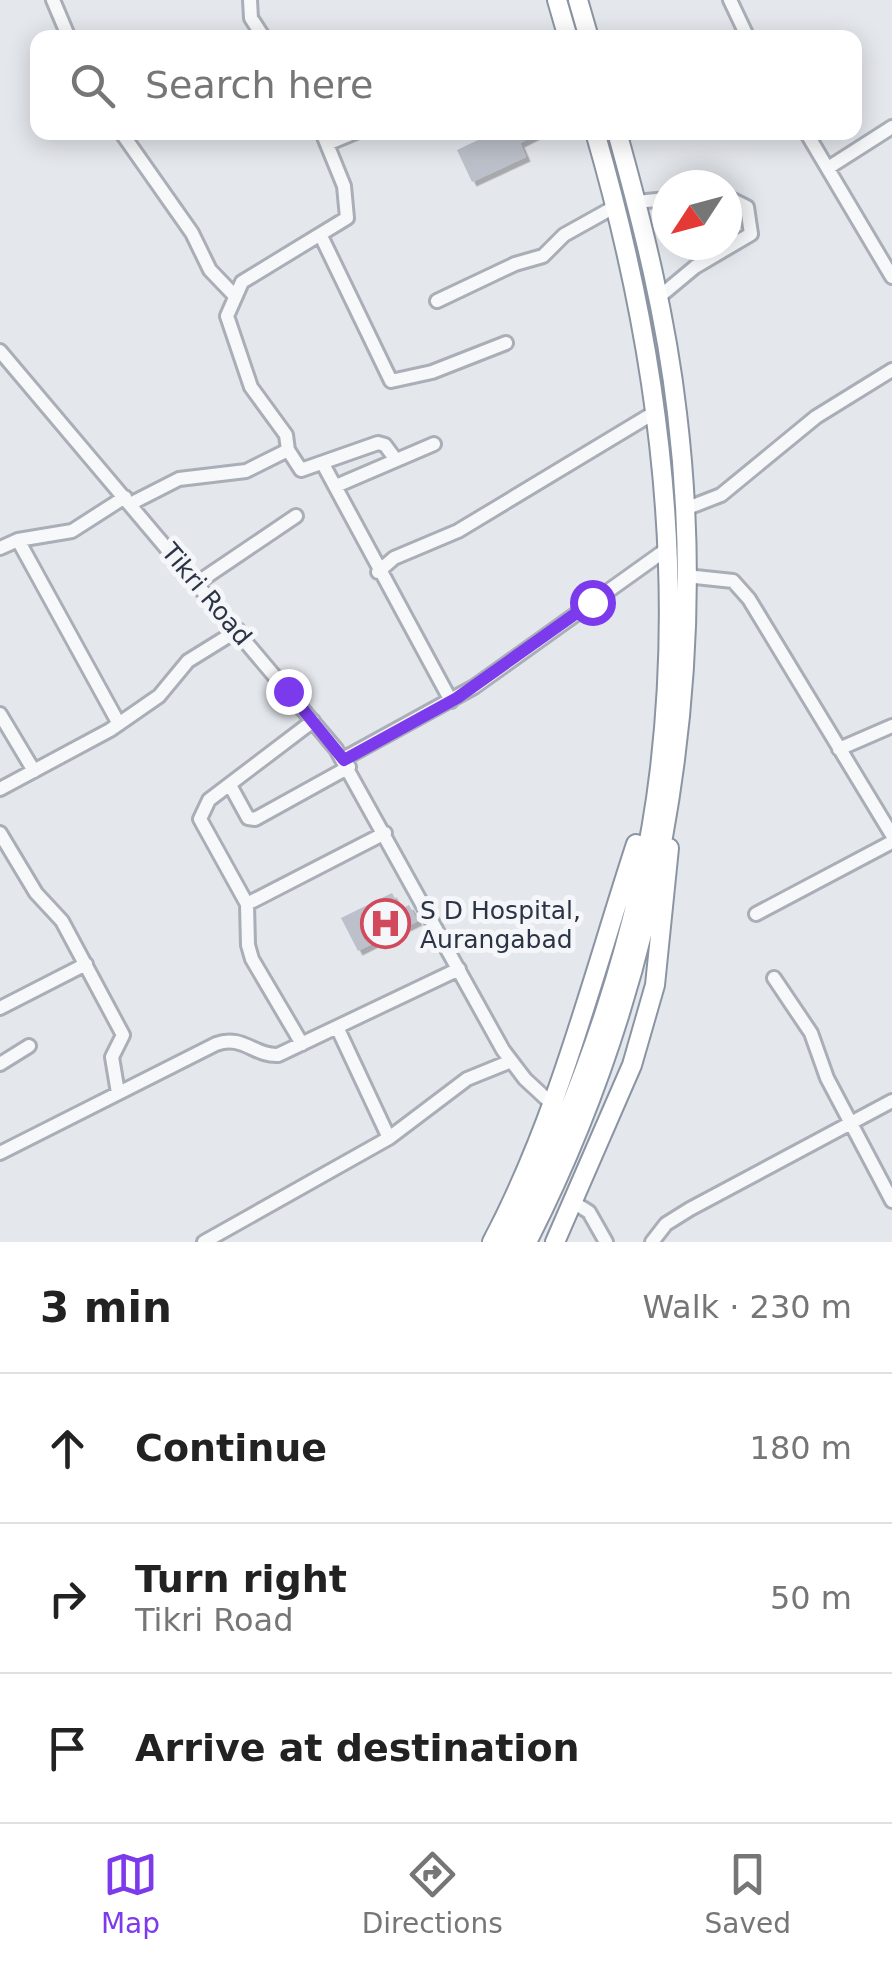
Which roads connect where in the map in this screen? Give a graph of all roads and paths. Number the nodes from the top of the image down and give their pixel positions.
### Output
1 (53, 0) edge
2 (250, 0) edge
3 (557, 0) edge
4 (578, 0) edge
5 (730, 0) edge
6 (66, 30) edge
7 (259, 30) edge
8 (566, 30) edge
9 (587, 30) edge
10 (744, 30) edge
11 (892, 128) edge
12 (126, 140) edge
13 (325, 140) edge
14 (598, 140) edge
15 (619, 140) edge
16 (811, 140) edge
17 (828, 168) junction
18 (652, 200) edge
19 (636, 202) junction
20 (742, 204) edge
21 (616, 206) junction
22 (321, 236) junction
23 (742, 239) edge
24 (707, 260) edge
25 (892, 277) edge
26 (234, 294) junction
27 (659, 297) junction
28 (436, 301) dead end
29 (506, 343) dead end
30 (0, 351) edge
31 (6, 368) edge
32 (892, 370) edge
33 (657, 411) junction
34 (434, 444) dead end
35 (288, 450) junction
36 (396, 460) junction
37 (323, 464) junction
38 (336, 486) junction
39 (127, 500) junction
40 (685, 509) junction
41 (296, 516) dead end
42 (18, 540) junction
43 (0, 548) edge
44 (666, 548) junction
45 (378, 572) junction
46 (686, 576) junction
47 (197, 583) junction
48 (238, 630) junction
49 (451, 701) junction
50 (0, 714) edge
51 (313, 722) junction
52 (119, 724) junction
53 (892, 726) edge
54 (838, 748) junction
55 (346, 763) junction
56 (666, 768) junction
57 (34, 771) junction
58 (230, 785) junction
59 (0, 790) edge
60 (892, 807) edge
61 (878, 814) junction
62 (0, 833) edge
63 (385, 833) junction
64 (892, 839) edge
65 (247, 904) junction
66 (756, 914) dead end
67 (86, 964) junction
68 (459, 969) junction
69 (774, 978) dead end
70 (0, 1008) edge
71 (337, 1027) junction
72 (302, 1044) junction
73 (29, 1046) dead end
74 (510, 1061) junction
75 (0, 1064) edge
76 (118, 1093) junction
77 (892, 1101) edge
78 (552, 1104) junction
79 (855, 1124) junction
80 (389, 1138) junction
81 (0, 1153) edge
82 (892, 1201) edge
83 (573, 1202) junction
84 (204, 1242) edge
85 (492, 1242) edge
86 (510, 1242) edge
87 (527, 1242) edge
88 (555, 1242) edge
89 (606, 1242) edge
90 (652, 1242) edge

1 - 6 street
2 - 7 street
3 - 8 highway
4 - 9 highway
5 - 10 street
11 - 17 street
12 - 26 street
13 - 22 street
14 - 21 highway
15 - 19 highway
16 - 17 street
17 - 25 street
18 - 19 street
19 - 27 highway
20 - 23 street
21 - 28 street
21 - 33 highway
22 - 26 street
22 - 29 street
24 - 27 street
26 - 35 street
27 - 40 highway
30 - 31 street, Tikri Road
31 - 39 street, Tikri Road
32 - 40 street
33 - 44 highway
33 - 45 street
34 - 36 street
35 - 37 street
35 - 39 street
36 - 37 street
36 - 38 street
37 - 38 street
38 - 45 street
39 - 42 street
39 - 47 street, Tikri Road
40 - 46 highway
41 - 47 street
42 - 43 street
42 - 52 street
44 - 49 street
44 - 56 highway
45 - 49 street
46 - 54 street
46 - 56 highway
47 - 48 street, Tikri Road
48 - 51 street, Tikri Road
48 - 52 street
49 - 55 street
50 - 57 street
51 - 55 street, Tikri Road
51 - 58 street
52 - 57 street
53 - 54 street
54 - 61 street
55 - 58 street
55 - 63 street, Tikri Road
56 - 78 highway
56 - 83 highway
56 - 86 highway
56 - 87 highway
57 - 59 street
58 - 65 street
60 - 61 street
61 - 64 street
62 - 67 street
63 - 65 street
63 - 68 street, Tikri Road
64 - 66 street
65 - 72 street
67 - 70 street
67 - 76 street
68 - 71 street
68 - 74 street, Tikri Road
69 - 79 street
71 - 72 street
71 - 80 street
72 - 76 street
73 - 75 street
74 - 78 street, Tikri Road
74 - 80 street
76 - 81 street
77 - 79 street
78 - 85 highway
79 - 82 street
79 - 90 street
80 - 84 street
83 - 88 highway
83 - 89 street

